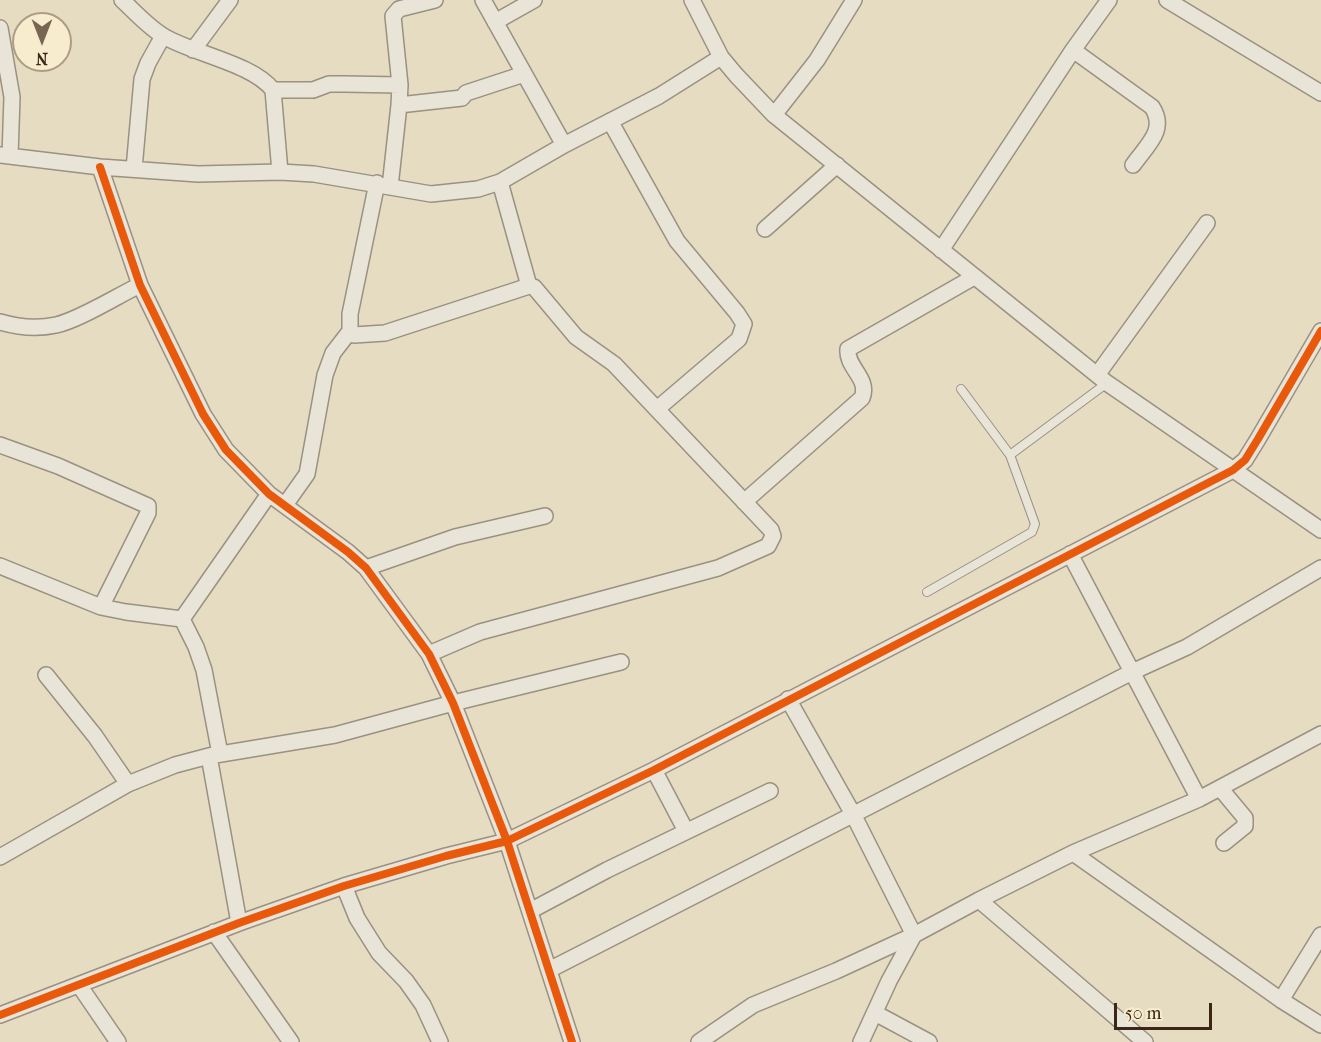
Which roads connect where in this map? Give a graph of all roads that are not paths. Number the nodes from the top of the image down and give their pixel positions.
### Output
1 (122, 0) edge
2 (230, 0) edge
3 (435, 0) edge
4 (483, 0) edge
5 (534, 0) edge
6 (692, 0) edge
7 (854, 0) edge
8 (1109, 0) edge
9 (1167, 0) edge
10 (495, 22) junction
11 (0, 28) edge
12 (163, 36) junction
13 (193, 50) junction
14 (1073, 50) junction
15 (721, 57) junction
16 (524, 74) junction
17 (400, 85) junction
18 (273, 90) junction
19 (1321, 93) edge
20 (399, 105) junction
21 (774, 115) junction
22 (610, 121) junction
23 (564, 145) junction
24 (5, 155) edge
25 (837, 165) junction
26 (1133, 165) dead end
27 (100, 167) junction
28 (134, 169) junction
29 (280, 172) junction
30 (500, 182) junction
31 (384, 185) junction
32 (1207, 223) dead end
33 (765, 229) dead end
34 (941, 250) junction
35 (974, 277) junction
36 (140, 285) junction
37 (529, 286) junction
38 (0, 322) edge
39 (350, 331) junction
40 (1321, 331) edge
41 (1315, 358) edge
42 (1102, 379) junction
43 (961, 389) dead end
44 (657, 409) junction
45 (0, 446) edge
46 (1010, 455) junction
47 (1233, 470) junction
48 (269, 494) junction
49 (744, 502) junction
50 (285, 505) junction
51 (545, 516) dead end
52 (1321, 530) edge
53 (1070, 554) junction
54 (0, 567) edge
55 (366, 568) junction
56 (1321, 568) edge
57 (927, 592) dead end
58 (101, 607) junction
59 (182, 619) junction
60 (429, 654) junction
61 (621, 662) dead end
62 (1132, 672) junction
63 (46, 675) dead end
64 (788, 699) junction
65 (453, 703) junction
66 (1321, 734) edge
67 (214, 755) junction
68 (654, 770) junction
69 (128, 784) junction
70 (1220, 788) junction
71 (770, 791) dead end
72 (1199, 799) junction
73 (853, 814) junction
74 (686, 831) junction
75 (507, 841) junction
76 (1224, 843) dead end
77 (1073, 853) junction
78 (0, 857) edge
79 (344, 886) junction
80 (979, 900) junction
81 (530, 911) junction
82 (239, 923) junction
83 (214, 932) junction
84 (914, 935) junction
85 (1321, 935) edge
86 (549, 970) junction
87 (79, 985) junction
88 (1281, 1000) junction
89 (875, 1012) junction
90 (0, 1015) edge
91 (1321, 1025) edge
92 (118, 1042) edge
93 (291, 1042) edge
94 (440, 1042) edge
95 (572, 1042) edge
96 (699, 1042) edge
97 (861, 1042) edge
98 (929, 1042) edge
99 (1145, 1042) edge

1 - 12 street
2 - 13 street
3 - 17 street
4 - 10 street
5 - 10 street
6 - 15 street
7 - 21 street
8 - 14 street
9 - 19 street
10 - 16 street
11 - 24 street
12 - 13 street
12 - 28 street
13 - 18 street
14 - 26 street
14 - 34 street
15 - 21 street
15 - 22 street
16 - 20 street
16 - 23 street
17 - 18 street
17 - 20 street
18 - 29 street
20 - 31 street
21 - 25 street
22 - 23 street
22 - 44 street
23 - 30 street
24 - 27 street
25 - 33 street
25 - 34 street
27 - 28 street
27 - 36 street
28 - 29 street
29 - 31 street
30 - 31 street
30 - 37 street
31 - 39 street
32 - 42 street
34 - 35 street
35 - 42 street
35 - 49 street
36 - 38 street
36 - 48 street
37 - 39 street
37 - 44 street
39 - 50 street
40 - 41 street
41 - 47 street
42 - 46 lane
42 - 47 street
43 - 46 lane
44 - 49 street
45 - 58 street
46 - 57 lane
47 - 52 street
47 - 53 street
48 - 50 street
48 - 59 street
49 - 60 street
50 - 55 street
51 - 55 street
53 - 62 street
53 - 64 street
54 - 58 street
55 - 60 street
56 - 62 street
58 - 59 street
59 - 67 street
60 - 65 street
61 - 65 street
62 - 72 street
62 - 73 street
63 - 69 street
64 - 68 street
64 - 73 street
65 - 67 street
65 - 75 street
66 - 70 street
67 - 69 street
67 - 82 street
68 - 74 street
68 - 75 street
69 - 78 street
70 - 72 street
70 - 76 street
71 - 74 street
72 - 77 street
73 - 84 street
73 - 86 street
74 - 81 street
75 - 79 street
75 - 81 street
77 - 80 street
77 - 88 street
79 - 82 street
79 - 94 street
80 - 84 street
80 - 99 street
81 - 86 street
82 - 83 street
83 - 87 street
83 - 93 street
84 - 89 street
84 - 96 street
85 - 88 street
86 - 95 street
87 - 90 street
87 - 92 street
88 - 91 street
89 - 97 street
89 - 98 street

